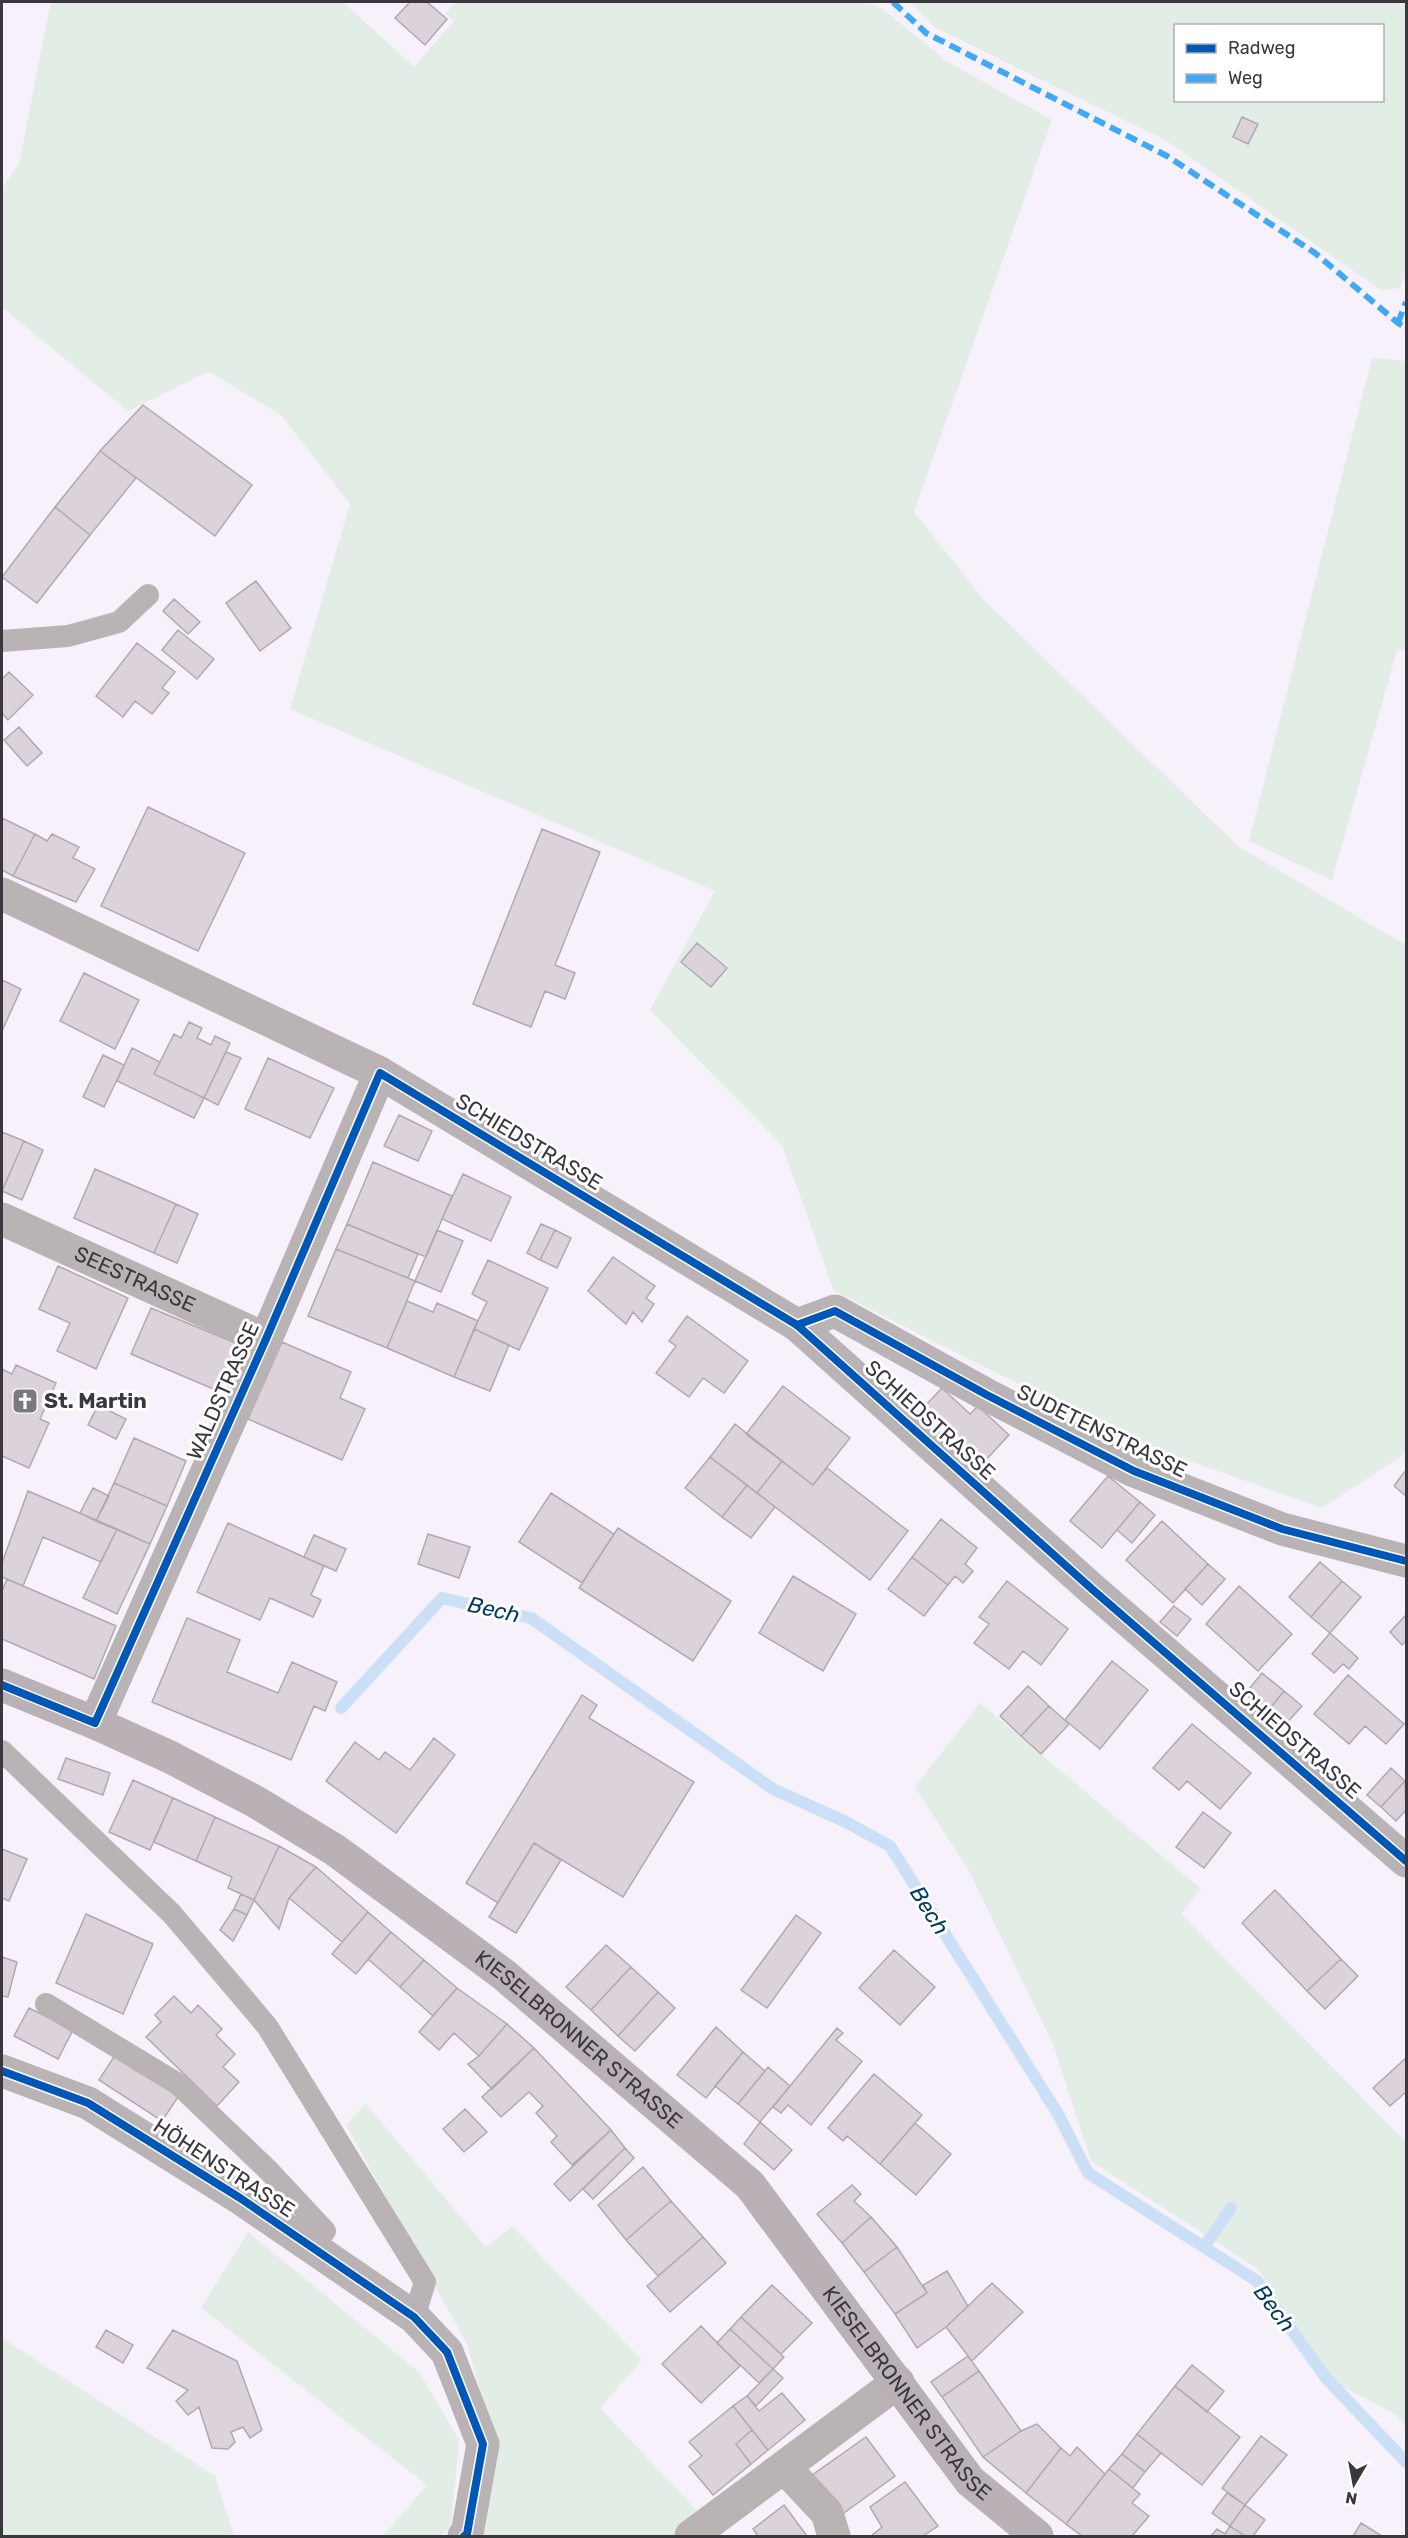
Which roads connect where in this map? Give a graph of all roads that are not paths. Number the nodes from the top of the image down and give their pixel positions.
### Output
1 (148, 595) dead end
2 (2, 641) edge
3 (2, 894) edge
4 (380, 1073) junction
5 (2, 1219) edge
6 (797, 1325) junction
7 (266, 1339) junction
8 (1407, 1561) edge
9 (2, 1685) edge
10 (95, 1723) junction
11 (2, 1751) edge
12 (1407, 1861) edge
13 (45, 2004) dead end
14 (2, 2071) edge
15 (311, 2247) junction
16 (414, 2317) junction
17 (898, 2382) junction
18 (784, 2467) junction
19 (464, 2536) edge
20 (691, 2536) edge
21 (834, 2536) edge
22 (1037, 2536) edge

1 - 2 lane
3 - 4 street, SCHIEDSTRASSE
4 - 6 street, SCHIEDSTRASSE
4 - 7 street, WALDSTRASSE
5 - 7 street, SEESTRASSE
6 - 8 street, SUDETENSTRASSE
6 - 12 street, SCHIEDSTRASSE
7 - 10 street, WALDSTRASSE
9 - 10 main road, KIESELBRONNER STRASSE
10 - 17 main road, KIESELBRONNER STRASSE
11 - 16 lane
13 - 15 lane
14 - 15 street, HÖHENSTRASSE
15 - 16 street, HÖHENSTRASSE
16 - 19 street, HÖHENSTRASSE
17 - 18 street
17 - 22 main road, KIESELBRONNER STRASSE
18 - 20 street
18 - 21 street

